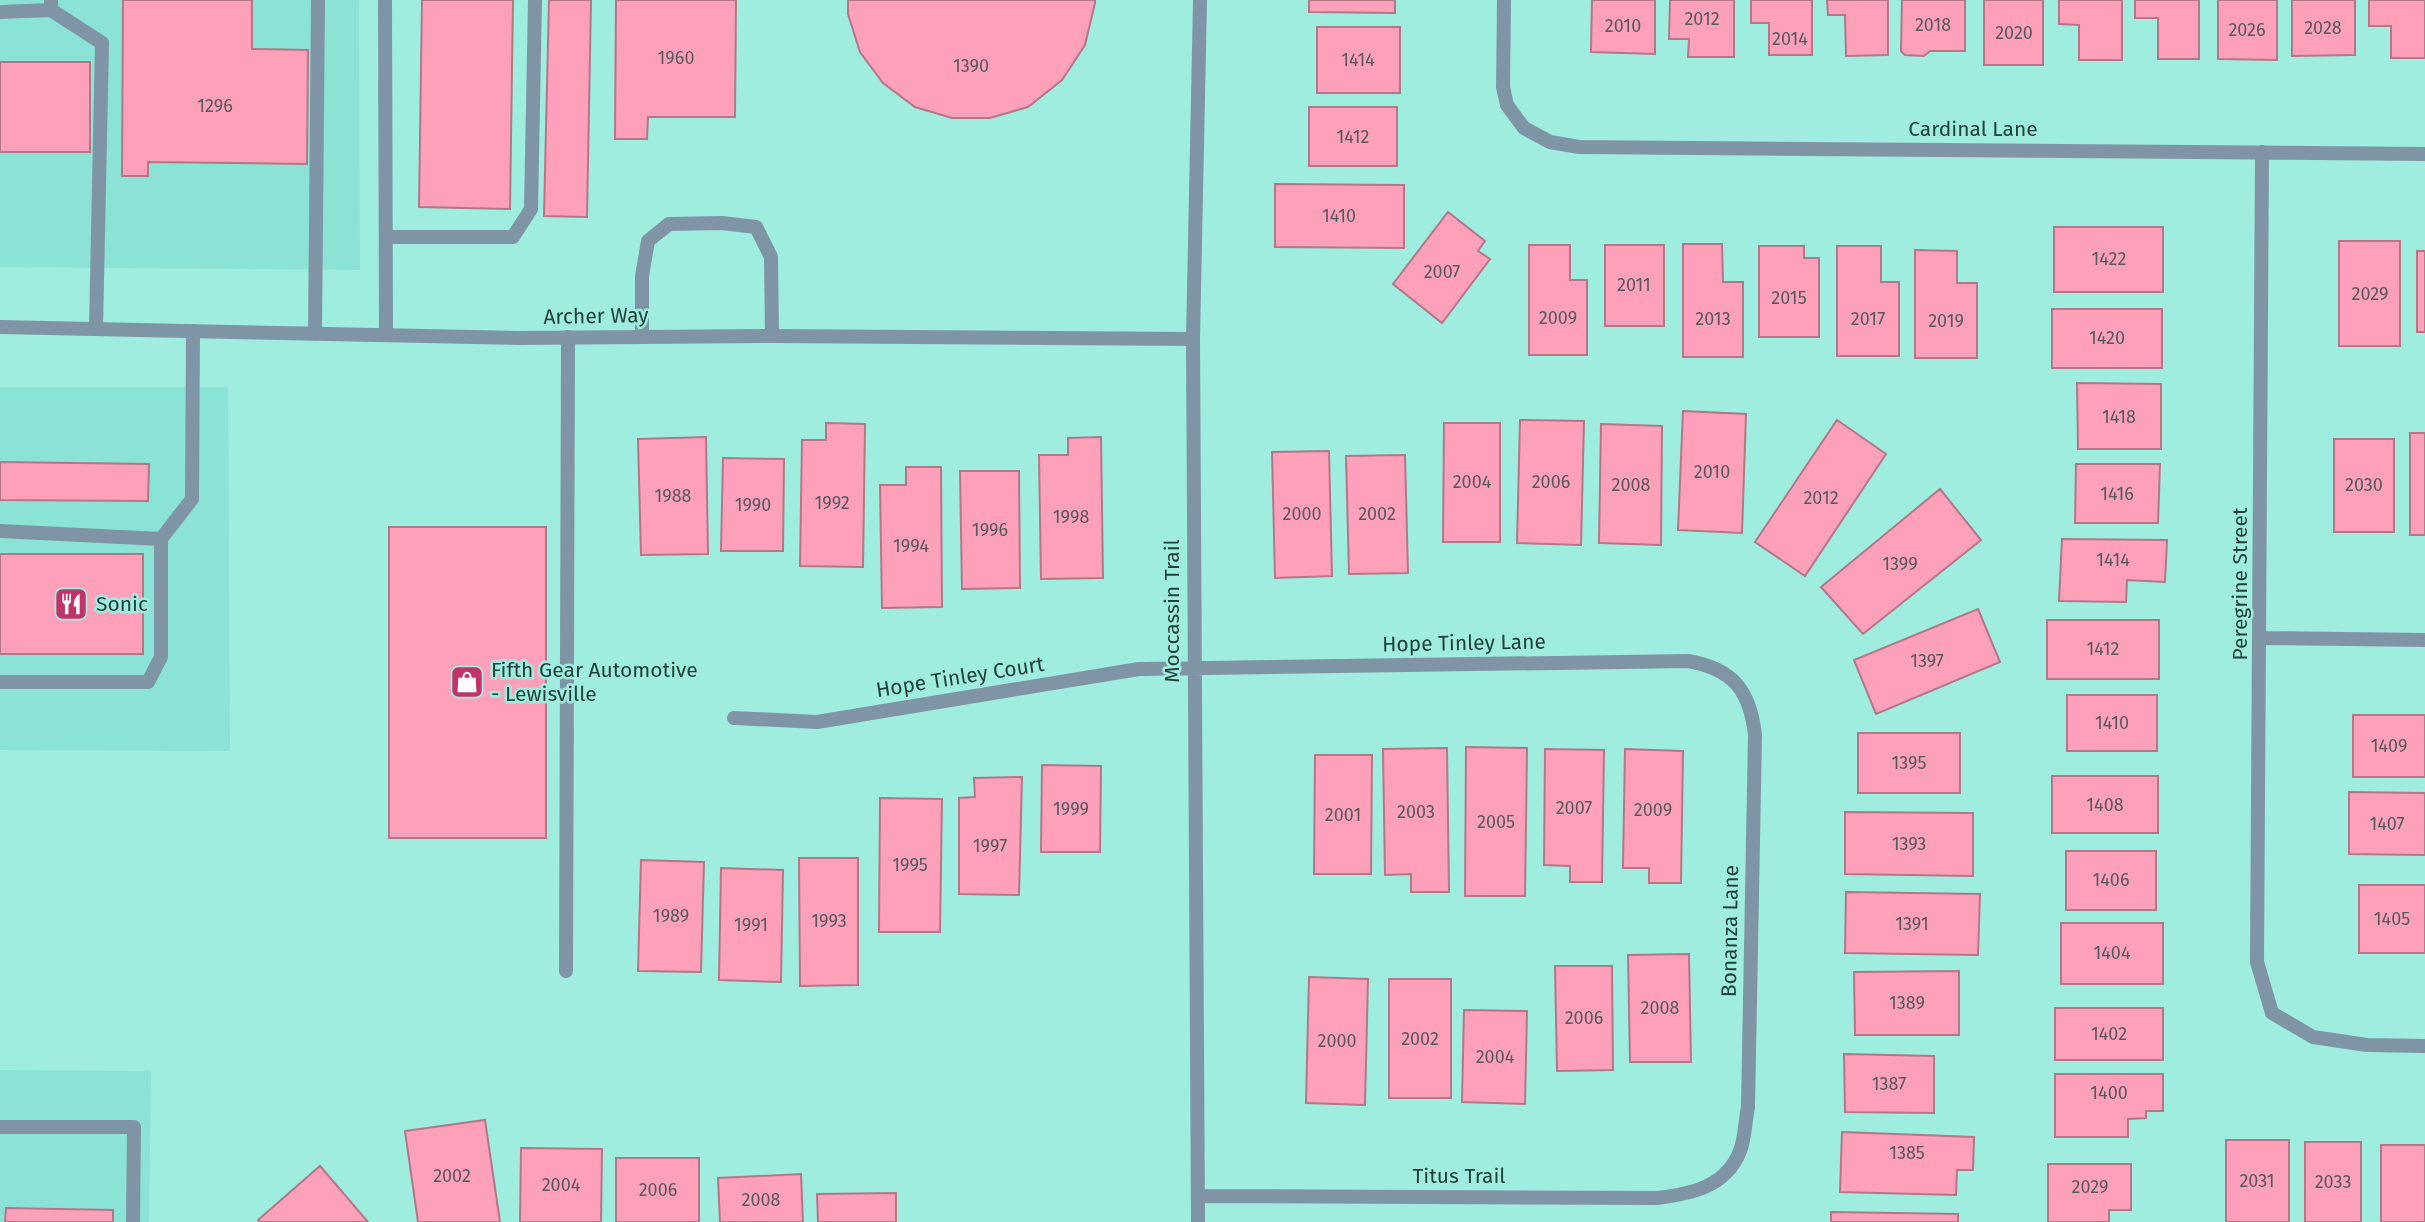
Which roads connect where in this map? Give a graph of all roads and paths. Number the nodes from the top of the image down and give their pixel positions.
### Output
1 (318, 0) edge
2 (385, 0) edge
3 (534, 0) edge
4 (1200, 0) edge
5 (1504, 0) edge
6 (51, 5) edge
7 (0, 12) edge
8 (2262, 152) junction
9 (2425, 154) edge
10 (386, 237) junction
11 (0, 327) edge
12 (96, 328) junction
13 (193, 331) junction
14 (315, 334) junction
15 (386, 335) junction
16 (772, 336) junction
17 (568, 337) junction
18 (642, 337) junction
19 (1193, 339) junction
20 (0, 531) edge
21 (161, 539) junction
22 (2261, 638) junction
23 (2425, 640) edge
24 (1193, 668) junction
25 (1732, 678) joint
26 (0, 682) edge
27 (734, 718) dead end
28 (566, 971) dead end
29 (2425, 1046) edge
30 (0, 1127) edge
31 (1717, 1181) joint
32 (1198, 1196) junction
33 (133, 1222) edge
34 (1198, 1222) edge

1 - 14 street
2 - 10 street
3 - 10 street
4 - 19 street, Moccassin Trail
5 - 8 street, Cardinal Lane
6 - 7 street
6 - 12 street
8 - 9 street, Cardinal Lane
8 - 22 street, Peregrine Street
10 - 15 street
11 - 12 street, Archer Way
12 - 13 street, Archer Way
13 - 14 street, Archer Way
13 - 21 street
14 - 15 street, Archer Way
15 - 17 street, Archer Way
16 - 18 street, Archer Way
16 - 18 street
16 - 19 street, Archer Way
17 - 18 street, Archer Way
17 - 28 street
19 - 24 street, Moccassin Trail
20 - 21 street
21 - 26 street
22 - 23 street
22 - 29 street, Peregrine Street
24 - 25 street, Hope Tinley Lane
24 - 27 street, Hope Tinley Court
24 - 32 street, Moccassin Trail
25 - 31 street, Bonanza Lane
30 - 33 street
31 - 32 street, Titus Trail
32 - 34 street, Moccassin Trail

